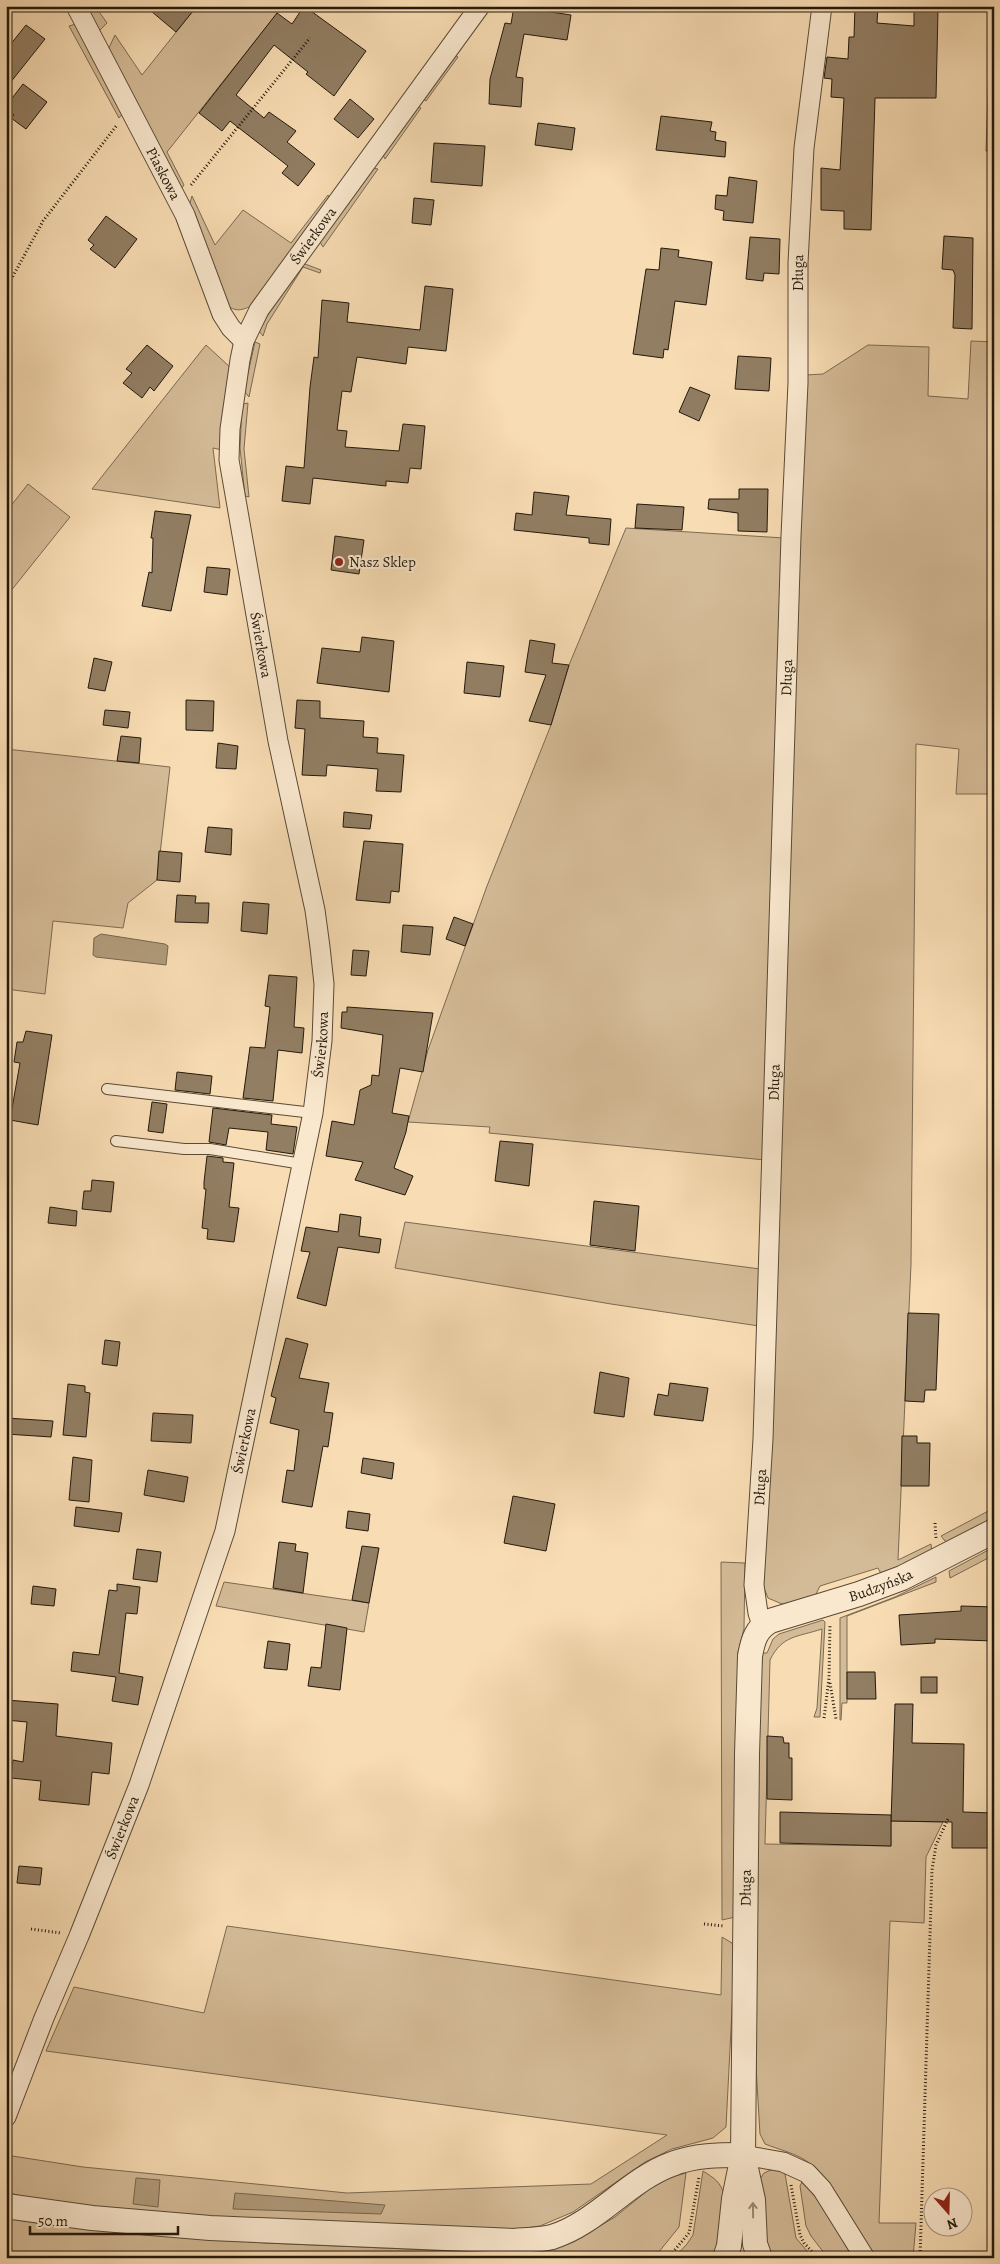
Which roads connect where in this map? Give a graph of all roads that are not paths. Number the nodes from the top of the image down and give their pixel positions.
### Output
1 (76, 6) edge
2 (480, 6) edge
3 (822, 6) edge
4 (244, 341) junction
5 (107, 1088) dead end
6 (313, 1113) junction
7 (116, 1141) dead end
8 (302, 1164) junction
9 (994, 1532) edge
10 (762, 1625) junction
11 (6, 2117) edge
12 (743, 2155) junction
13 (6, 2206) edge
14 (725, 2258) edge
15 (760, 2258) edge
16 (865, 2258) edge

1 - 4 street, Piaskowa
2 - 4 street, Świerkowa
3 - 10 street, Długa
4 - 6 street, Świerkowa
5 - 6 lane
6 - 8 street, Świerkowa
7 - 8 lane
8 - 11 street, Świerkowa
9 - 10 street, Budzyńska
10 - 12 street, Długa
12 - 13 street
12 - 14 street, Długa
15 -> 12 street, Długa
12 - 16 street

